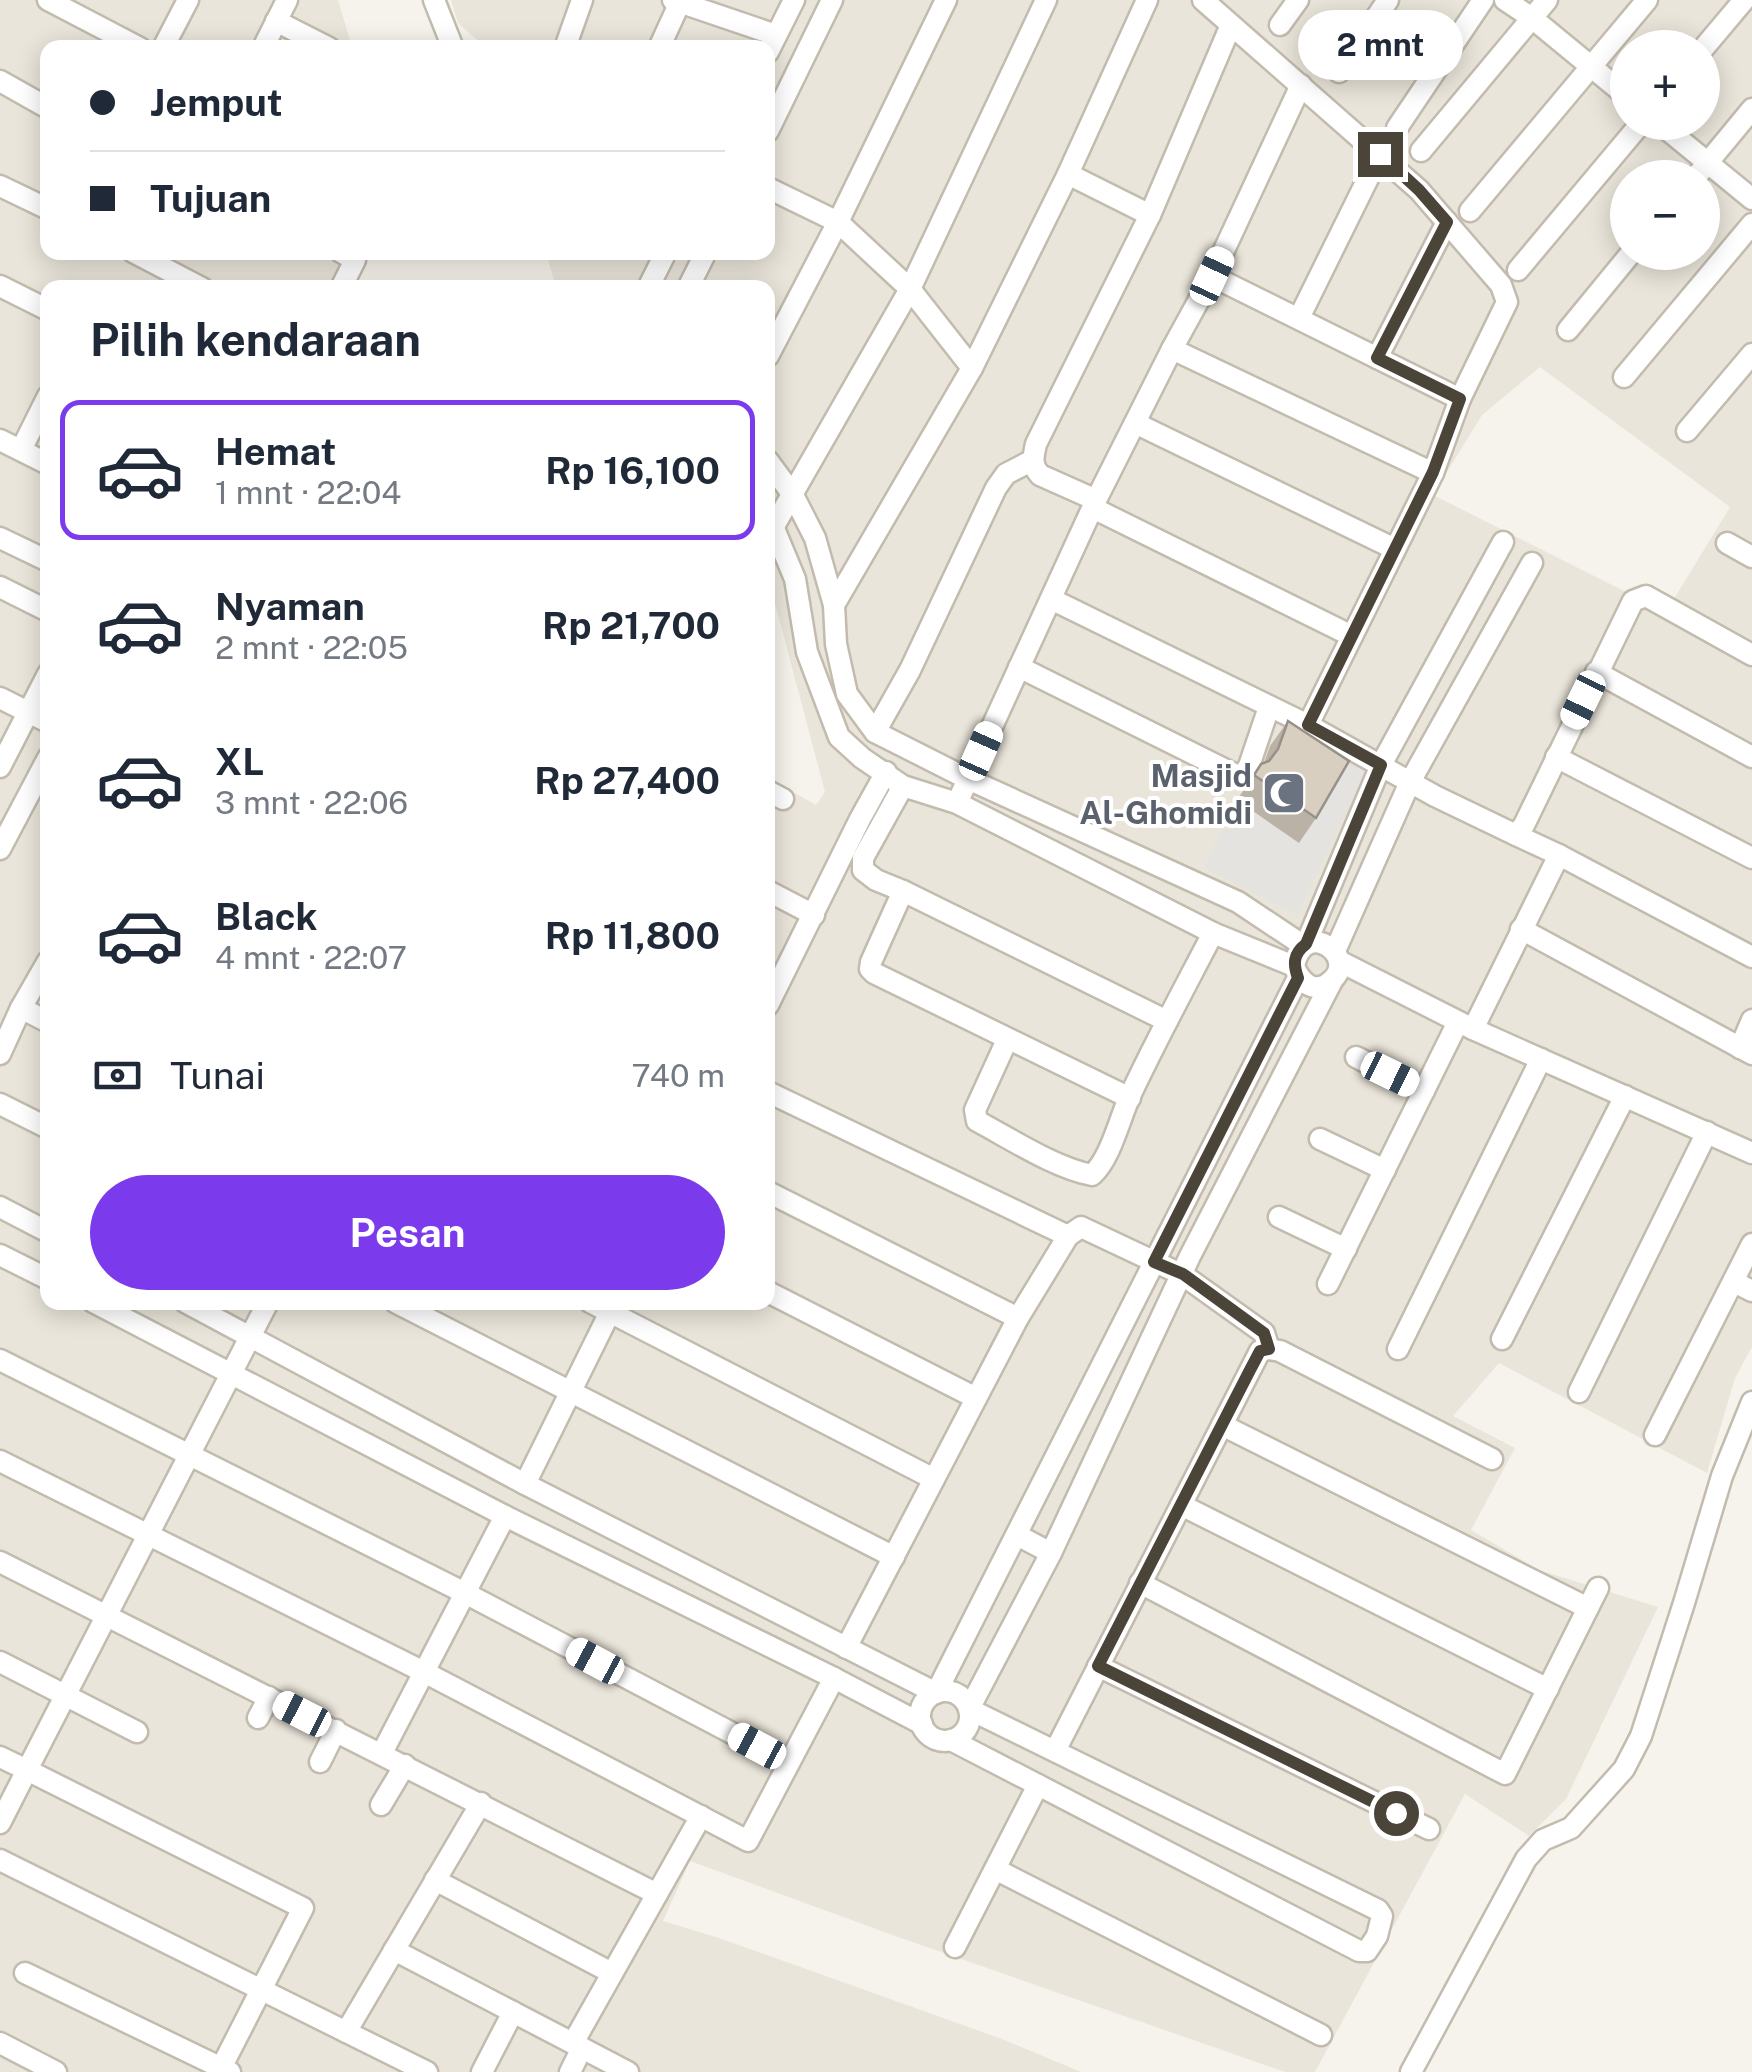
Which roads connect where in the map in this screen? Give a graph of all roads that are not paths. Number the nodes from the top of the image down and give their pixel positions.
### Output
1 (48, 0) edge
2 (188, 0) edge
3 (287, 0) edge
4 (434, 0) edge
5 (582, 0) edge
6 (794, 0) edge
7 (832, 0) edge
8 (946, 0) edge
9 (1046, 0) edge
10 (1147, 0) edge
11 (1203, 0) edge
12 (1298, 0) edge
13 (1388, 0) edge
14 (1483, 0) edge
15 (1505, 0) edge
16 (1547, 0) edge
17 (1647, 0) edge
18 (1744, 0) edge
19 (678, 1) edge
20 (1532, 18) junction
21 (276, 21) junction
22 (1232, 25) junction
23 (1280, 25) dead end
24 (1719, 30) edge
25 (125, 40) edge
26 (167, 40) edge
27 (267, 40) edge
28 (313, 40) edge
29 (450, 40) edge
30 (567, 40) edge
31 (661, 40) edge
32 (763, 40) edge
33 (774, 40) edge
34 (1591, 67) junction
35 (1339, 72) dead end
36 (0, 81) edge
37 (1610, 82) edge
38 (1301, 85) junction
39 (40, 104) edge
40 (1752, 109) edge
41 (775, 117) edge
42 (1397, 128) dead end
43 (1627, 140) edge
44 (1674, 140) edge
45 (1421, 150) dead end
46 (1380, 154) junction
47 (1692, 160) edge
48 (1709, 160) edge
49 (1068, 174) junction
50 (1720, 181) edge
51 (0, 186) edge
52 (775, 191) edge
53 (1752, 200) edge
54 (40, 206) edge
55 (1470, 211) dead end
56 (1150, 214) junction
57 (838, 222) junction
58 (1447, 222) junction
59 (1752, 224) edge
60 (148, 260) edge
61 (1518, 270) dead end
62 (1617, 270) edge
63 (1212, 276) junction
64 (187, 280) edge
65 (1, 289) edge
66 (910, 289) junction
67 (40, 306) edge
68 (1299, 318) junction
69 (1568, 330) dead end
70 (775, 343) edge
71 (1172, 349) junction
72 (1752, 354) edge
73 (1377, 358) junction
74 (972, 368) junction
75 (1624, 377) dead end
76 (1460, 399) junction
77 (40, 411) edge
78 (1135, 422) junction
79 (1688, 431) dead end
80 (0, 440) edge
81 (20, 450) junction
82 (40, 460) edge
83 (1033, 460) junction
84 (775, 471) edge
85 (1433, 472) junction
86 (793, 495) junction
87 (1095, 504) junction
88 (775, 515) edge
89 (775, 532) edge
90 (0, 538) edge
91 (1503, 542) dead end
92 (1727, 542) dead end
93 (1395, 549) junction
94 (40, 557) edge
95 (1752, 557) edge
96 (1532, 563) dead end
97 (0, 587) edge
98 (1051, 599) junction
99 (834, 606) junction
100 (40, 607) edge
101 (1352, 636) junction
102 (1752, 655) edge
103 (1019, 668) junction
104 (1596, 672) junction
105 (40, 689) edge
106 (0, 698) edge
107 (1269, 707) junction
108 (28, 712) junction
109 (40, 718) edge
110 (1308, 725) junction
111 (875, 732) junction
112 (1556, 757) junction
113 (1752, 757) edge
114 (1381, 765) junction
115 (0, 767) edge
116 (886, 772) junction
117 (40, 777) edge
118 (968, 779) junction
119 (1410, 782) junction
120 (903, 786) junction
121 (958, 803) junction
122 (1354, 830) junction
123 (1516, 835) junction
124 (1383, 843) junction
125 (0, 849) edge
126 (1558, 855) junction
127 (1752, 858) edge
128 (903, 891) junction
129 (775, 895) edge
130 (814, 915) junction
131 (1520, 929) junction
132 (1213, 932) junction
133 (1305, 945) junction
134 (1752, 957) edge
135 (1335, 964) junction
136 (1296, 972) junction
137 (40, 975) edge
138 (775, 986) edge
139 (21, 1008) junction
140 (40, 1018) edge
141 (1752, 1020) edge
142 (1167, 1022) junction
143 (1465, 1026) junction
144 (1007, 1040) junction
145 (1746, 1051) edge
146 (0, 1054) edge
147 (1356, 1057) dead end
148 (1541, 1059) junction
149 (1424, 1090) junction
150 (775, 1095) edge
151 (1625, 1096) junction
152 (1130, 1098) junction
153 (0, 1104) edge
154 (40, 1124) edge
155 (1707, 1132) junction
156 (1320, 1139) dead end
157 (1752, 1152) edge
158 (1385, 1170) junction
159 (775, 1196) edge
160 (0, 1207) edge
161 (1279, 1218) dead end
162 (40, 1228) edge
163 (1068, 1236) junction
164 (1752, 1244) edge
165 (1346, 1249) junction
166 (0, 1255) edge
167 (1154, 1262) junction
168 (1187, 1265) junction
169 (40, 1275) edge
170 (1328, 1284) dead end
171 (1743, 1286) edge
172 (775, 1296) edge
173 (108, 1310) edge
174 (200, 1310) edge
175 (264, 1310) edge
176 (412, 1310) edge
177 (611, 1310) edge
178 (616, 1310) edge
179 (1018, 1318) junction
180 (251, 1337) junction
181 (1502, 1339) dead end
182 (1269, 1349) junction
183 (1398, 1349) dead end
184 (0, 1360) edge
185 (232, 1374) junction
186 (570, 1391) junction
187 (1578, 1392) dead end
188 (976, 1398) junction
189 (1752, 1402) edge
190 (1222, 1425) junction
191 (1654, 1435) dead end
192 (187, 1455) junction
193 (1492, 1458) dead end
194 (0, 1461) edge
195 (934, 1479) junction
196 (525, 1484) junction
197 (1181, 1505) junction
198 (505, 1516) junction
199 (146, 1535) junction
200 (1017, 1535) junction
201 (1052, 1553) junction
202 (894, 1557) junction
203 (0, 1562) edge
204 (1140, 1583) junction
205 (1598, 1588) dead end
206 (465, 1593) junction
207 (1588, 1608) junction
208 (106, 1616) junction
209 (817, 1632) junction
210 (846, 1648) junction
211 (0, 1662) edge
212 (801, 1662) junction
213 (1098, 1666) junction
214 (424, 1672) junction
215 (834, 1678) junction
216 (1548, 1689) junction
217 (936, 1693) junction
218 (66, 1695) junction
219 (269, 1697) junction
220 (969, 1709) junction
221 (258, 1718) dead end
222 (922, 1724) junction
223 (336, 1730) junction
224 (137, 1732) dead end
225 (951, 1740) junction
226 (1055, 1750) junction
227 (382, 1753) junction
228 (0, 1758) edge
229 (320, 1762) dead end
230 (789, 1763) junction
231 (405, 1765) junction
232 (26, 1770) junction
233 (1038, 1785) junction
234 (480, 1803) junction
235 (381, 1806) dead end
236 (700, 1816) junction
237 (0, 1823) edge
238 (1429, 1830) dead end
239 (0, 1860) edge
240 (995, 1869) junction
241 (435, 1880) junction
242 (657, 1894) junction
243 (956, 1947) dead end
244 (394, 1950) junction
245 (612, 1973) junction
246 (25, 1974) dead end
247 (263, 1990) junction
248 (513, 2012) junction
249 (346, 2032) junction
250 (1321, 2035) dead end
251 (0, 2042) edge
252 (578, 2046) junction
253 (223, 2070) edge
254 (56, 2072) edge
255 (427, 2072) edge
256 (482, 2072) edge
257 (570, 2072) edge
258 (628, 2072) edge
259 (1412, 2072) edge

1 - 25 street
2 - 26 street
3 - 21 street
4 - 29 street
5 - 30 street
6 - 33 street
7 - 41 street
8 - 57 street
9 - 66 street
10 - 49 street
11 - 22 street
12 - 23 street
13 - 35 street
14 - 42 street
15 - 20 street
16 - 20 street
17 - 34 street
18 - 24 street
19 - 31 street
19 - 32 street
20 - 34 street
20 - 45 street
21 - 27 street
21 - 28 street
22 - 38 street
22 - 56 street
34 - 37 street
34 - 55 street
36 - 39 street
38 - 46 street
38 - 63 street
40 - 48 street
43 - 61 street
44 - 47 street
46 - 58 street
46 - 68 street
49 - 56 street
49 - 74 street
50 - 53 street
51 - 54 street
52 - 57 street
56 - 83 street
57 - 66 street
57 - 70 street
58 - 73 street
58 - 76 street
59 - 75 street
60 - 64 street
62 - 69 street
63 - 68 street
63 - 71 street
65 - 67 street
66 - 74 street
66 - 86 street
68 - 73 street
71 - 78 street
71 - 85 street
72 - 79 street
73 - 76 street
74 - 99 street
76 - 85 street
77 - 81 street
78 - 87 street
78 - 93 street
80 - 81 street
81 - 82 street
83 - 87 street
83 - 111 street
84 - 86 street
85 - 93 street
86 - 88 street
86 - 99 street
87 - 98 street
87 - 101 street
89 - 116 street
90 - 94 street
91 - 114 street
92 - 95 street
93 - 101 street
96 - 119 street
97 - 100 street
98 - 103 street
98 - 107 street
99 - 111 street
101 - 110 street
102 - 104 street
103 - 107 street
103 - 118 street
104 - 112 street
104 - 113 street
105 - 108 street
106 - 108 street
107 - 110 street
108 - 109 street
108 - 115 street
110 - 114 street
111 - 118 street
112 - 123 street
112 - 127 street
114 - 119 street
114 - 122 street
116 - 120 street
116 - 130 street
117 - 125 street
118 - 121 street
118 - 133 street
119 - 123 street
119 - 124 street
120 - 121 street
120 - 128 street
121 - 132 street
122 - 124 street
122 - 133 street
123 - 126 street
124 - 135 street
126 - 131 street
126 - 134 street
128 - 142 street
128 - 144 street
129 - 130 street
130 - 138 street
131 - 143 street
131 - 145 street
132 - 136 street
132 - 142 street
133 - 135 street
133 - 136 street
135 - 136 street
135 - 143 street
135 - 168 street
136 - 167 street
137 - 139 street
139 - 140 street
139 - 146 street
141 - 145 street
142 - 152 street
143 - 148 street
143 - 149 street
144 - 152 street
144 - 152 street
147 - 149 street
148 - 151 street
148 - 183 street
149 - 158 street
150 - 163 street
151 - 155 street
151 - 181 street
153 - 154 street
155 - 157 street
155 - 187 street
156 - 158 street
158 - 165 street
159 - 179 street
160 - 162 street
161 - 165 street
163 - 167 street
163 - 179 street
164 - 171 street
165 - 170 street
166 - 169 street
167 - 168 street
167 - 200 street
168 - 182 street
168 - 201 street
171 - 191 street
172 - 188 street
173 - 185 street
174 - 180 street
175 - 180 street
176 - 186 street
177 - 186 street
178 - 195 street
179 - 188 street
180 - 185 street
180 - 196 street
182 - 190 street
182 - 193 street
184 - 192 street
185 - 192 street
185 - 198 street
186 - 196 street
186 - 202 street
188 - 195 street
189 - 259 street
190 - 197 street
190 - 207 street
192 - 199 street
192 - 206 street
194 - 199 street
195 - 202 street
196 - 209 street
197 - 204 street
197 - 216 street
198 - 206 street
198 - 212 street
199 - 208 street
199 - 214 street
200 - 201 street
200 - 217 street
201 - 220 street
202 - 210 street
203 - 208 street
204 - 213 street
204 - 216 street
205 - 207 street
206 - 214 street
206 - 230 street
207 - 216 street
208 - 218 street
208 - 219 street
209 - 210 street
209 - 212 street
210 - 217 street
211 - 218 street
212 - 215 street
213 - 226 street
213 - 238 street
214 - 227 street
214 - 236 street
215 - 222 street
215 - 230 street
217 - 220 street
217 - 222 street
218 - 224 street
218 - 232 street
219 - 221 street
219 - 223 street
220 - 225 street
220 - 226 street
222 - 225 street
223 - 227 street
223 - 229 street
225 - 233 street
226 - 233 street
227 - 231 street
228 - 232 street
230 - 236 street
231 - 234 street
231 - 235 street
232 - 237 street
232 - 247 street
233 - 240 street
234 - 241 street
234 - 242 street
236 - 242 street
239 - 247 street
240 - 243 street
240 - 250 street
241 - 244 street
241 - 245 street
242 - 245 street
244 - 248 street
244 - 249 street
245 - 252 street
246 - 253 street
247 - 249 street
247 - 253 street
248 - 252 street
248 - 256 street
249 - 255 street
251 - 254 street
252 - 257 street
252 - 258 street

